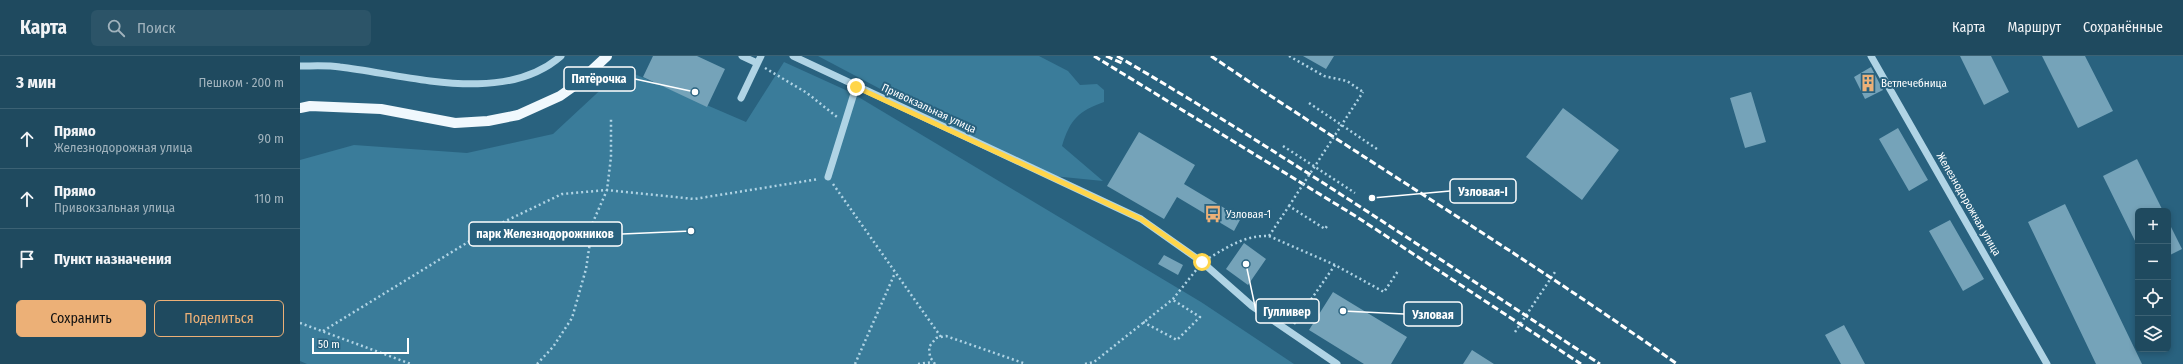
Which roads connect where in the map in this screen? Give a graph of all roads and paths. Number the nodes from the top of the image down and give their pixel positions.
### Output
1 (561, 56) edge
2 (607, 56) edge
3 (742, 56) edge
4 (793, 56) edge
5 (1289, 56) edge
6 (1871, 56) edge
7 (759, 59) edge
8 (300, 66) edge
9 (856, 87) junction
10 (741, 98) dead end
11 (1308, 103) dead end
12 (300, 108) edge
13 (611, 116) dead end
14 (845, 124) junction
15 (1342, 126) junction
16 (1283, 146) dead end
17 (1377, 149) dead end
18 (1314, 167) junction
19 (828, 177) junction
20 (607, 190) junction
21 (1355, 193) dead end
22 (1289, 206) junction
23 (1327, 226) dead end
24 (1270, 236) junction
25 (1202, 262) junction
26 (1335, 265) junction
27 (1398, 271) dead end
28 (896, 272) junction
29 (1555, 272) dead end
30 (1173, 300) junction
31 (1142, 322) junction
32 (300, 323) edge
33 (323, 331) junction
34 (1288, 332) junction
35 (1515, 332) dead end
36 (941, 337) junction
37 (934, 363) edge
38 (411, 364) edge
39 (537, 364) edge
40 (855, 364) edge
41 (918, 364) edge
42 (1026, 364) edge
43 (1085, 364) edge
44 (1337, 364) edge
45 (2047, 364) edge

1 - 8 street
2 - 12 main road
3 - 7 street
4 - 9 street, Привокзальная улица
5 - 15 path, bridge
6 - 45 street, Железнодорожная улица
7 - 10 street
7 - 14 path
9 - 14 street
9 - 25 street, Привокзальная улица
11 - 15 path
13 - 20 path
14 - 19 street
15 - 17 path
15 - 18 path, bridge
16 - 18 path
18 - 21 path
18 - 22 path, bridge
19 - 20 path
19 - 28 path
20 - 33 path
20 - 39 path
22 - 23 path
22 - 24 path
24 - 25 path
24 - 26 path
25 - 30 path
25 - 34 street
26 - 27 path
26 - 34 path
28 - 36 path
28 - 40 path
29 - 35 path
30 - 31 path
30 - 31 path
31 - 43 path
32 - 33 path
33 - 38 path
34 - 44 street
36 - 37 path
36 - 42 path
37 - 41 path

